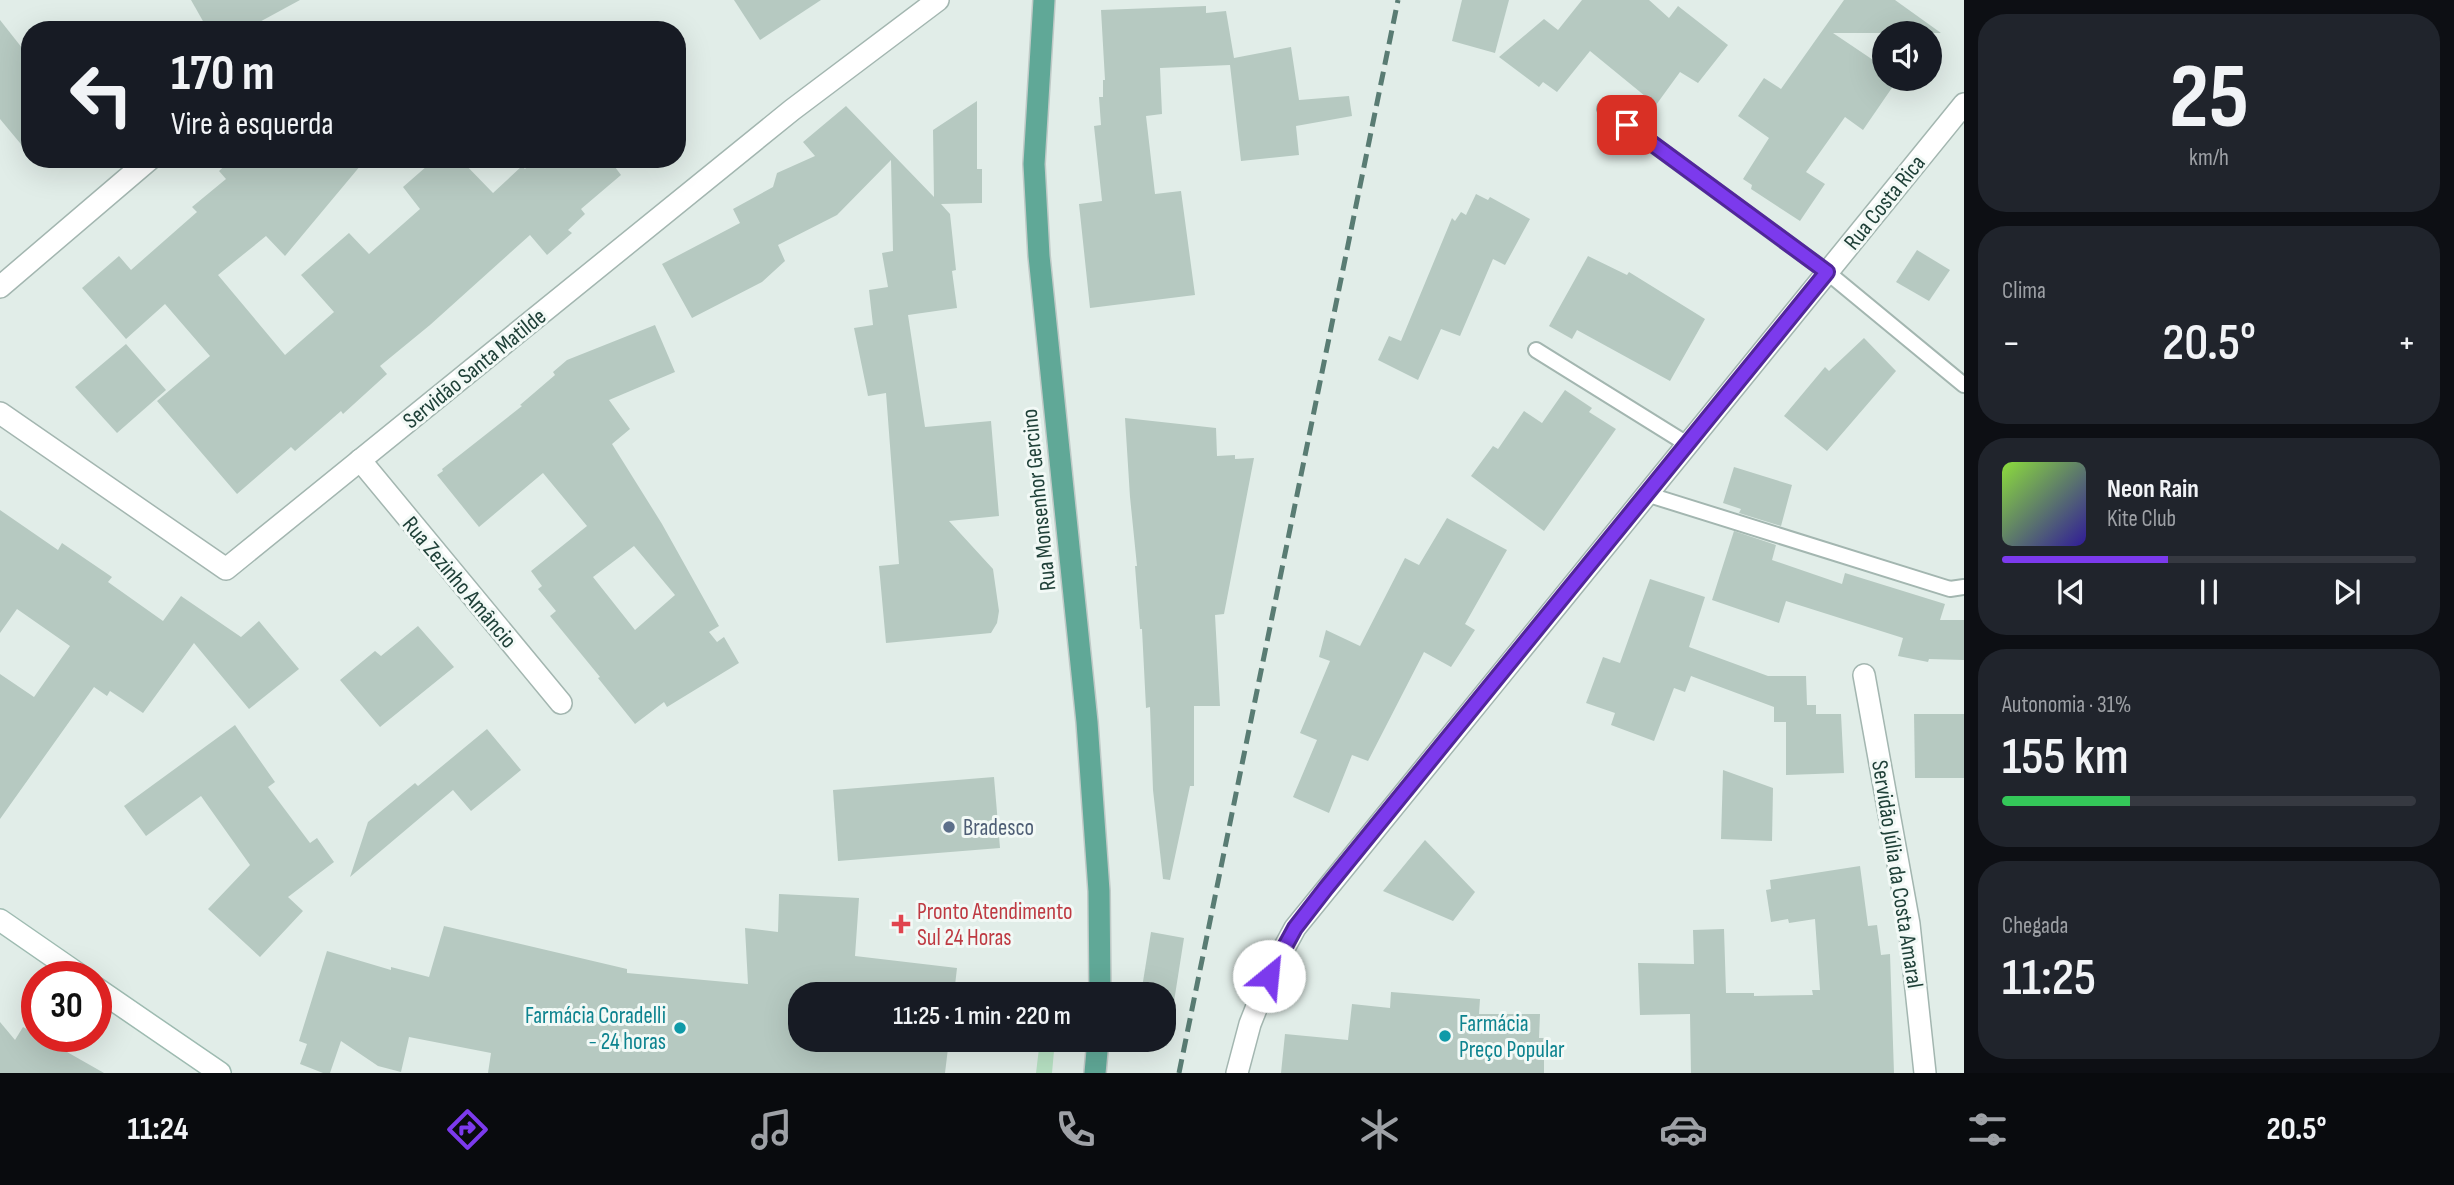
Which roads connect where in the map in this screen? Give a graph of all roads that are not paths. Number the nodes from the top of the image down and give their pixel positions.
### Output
1 (938, 0) edge
2 (1045, 1) edge
3 (1964, 104) edge
4 (1605, 109) dead end
5 (139, 168) edge
6 (1827, 272) junction
7 (0, 287) edge
8 (1536, 350) dead end
9 (1964, 384) edge
10 (0, 414) edge
11 (1687, 444) junction
12 (360, 460) junction
13 (1646, 494) junction
14 (1964, 587) edge
15 (1864, 675) dead end
16 (561, 703) dead end
17 (0, 920) edge
18 (59, 961) edge
19 (1100, 982) edge
20 (112, 999) edge
21 (1097, 1052) edge
22 (220, 1073) edge
23 (1095, 1073) edge
24 (1237, 1073) edge
25 (1926, 1073) edge

1 - 12 street, Servidão Santa Matilde
2 - 19 main road, Rua Monsenhor Gercino
3 - 6 street, Rua Costa Rica
4 - 6 lane
5 - 7 street
6 - 9 lane
6 - 11 street, Rua Costa Rica
8 - 11 lane
10 - 12 street, Servidão Santa Matilde
11 - 13 street, Rua Costa Rica
12 - 16 street, Rua Zezinho Amâncio
13 - 14 lane
13 - 24 street, Rua Costa Rica
15 - 25 street, Servidão Júlia da Costa Amaral
17 - 18 street
20 - 22 street
21 - 23 main road

